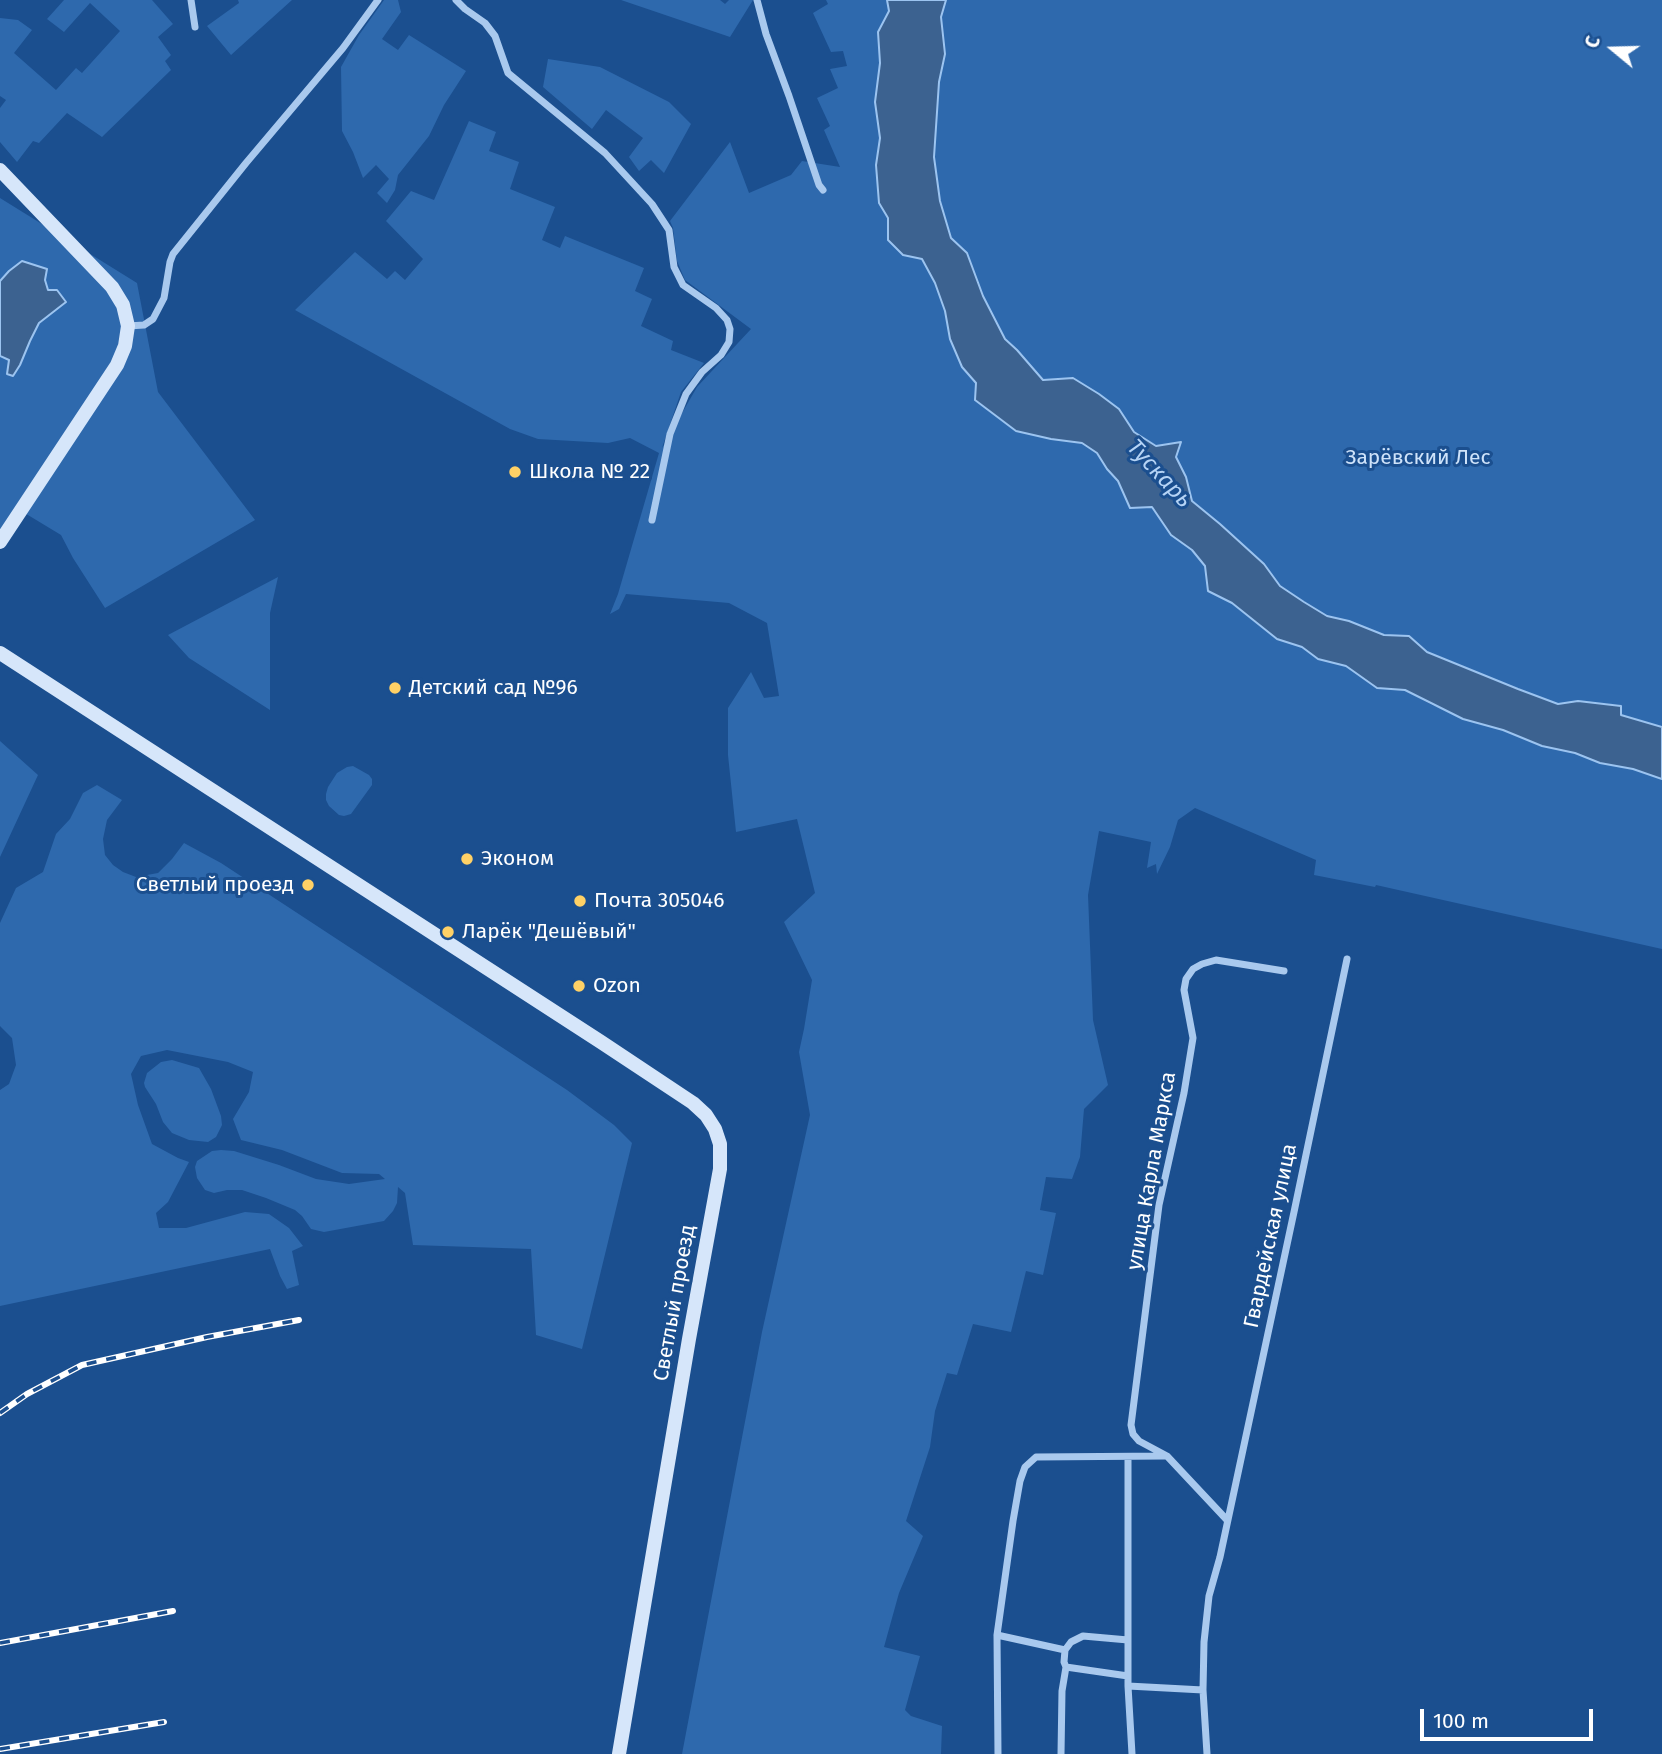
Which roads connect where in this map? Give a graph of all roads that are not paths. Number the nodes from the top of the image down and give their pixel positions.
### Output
1 (191, 0) edge
2 (378, 0) edge
3 (456, 0) edge
4 (757, 0) edge
5 (195, 27) dead end
6 (0, 170) edge
7 (822, 190) dead end
8 (128, 326) junction
9 (652, 520) dead end
10 (0, 542) edge
11 (0, 653) edge
12 (1347, 959) dead end
13 (1284, 971) dead end
14 (1167, 1456) junction
15 (1128, 1457) junction
16 (1227, 1520) junction
17 (997, 1635) junction
18 (1128, 1640) junction
19 (1065, 1650) junction
20 (1066, 1667) junction
21 (1128, 1676) junction
22 (1128, 1686) junction
23 (1203, 1690) junction
24 (619, 1754) edge
25 (998, 1754) edge
26 (1061, 1754) edge
27 (1132, 1754) edge
28 (1207, 1754) edge

1 - 5 street
2 - 8 street
3 - 9 street
4 - 7 street
6 - 8 street
8 - 10 street
11 - 24 street, Светлый проезд
12 - 16 street, Гвардейская улица
13 - 14 street, улица Карла Маркса
14 - 15 street
14 - 16 street, улица Карла Маркса
15 - 17 street
15 - 18 street
16 - 23 street
17 - 19 street
17 - 25 street
18 - 19 street
18 - 21 street
19 - 20 street
20 - 21 street
20 - 26 street
21 - 22 street
22 - 23 street
22 - 27 street
23 - 28 street

